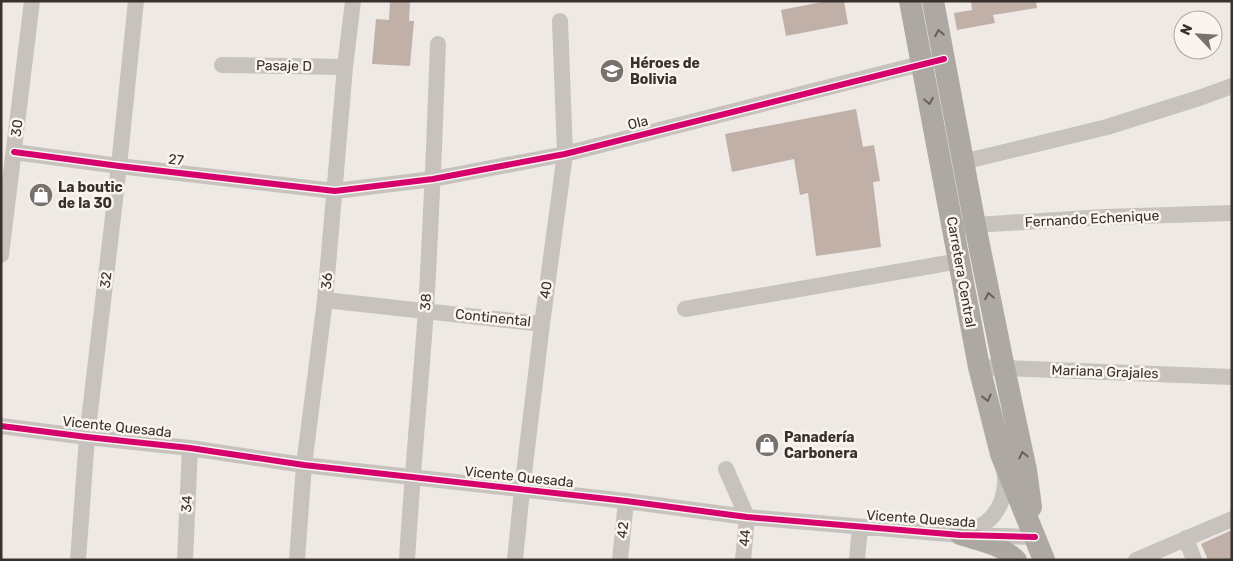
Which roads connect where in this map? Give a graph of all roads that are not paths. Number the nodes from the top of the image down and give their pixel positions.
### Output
1 (32, 1) edge
2 (136, 1) edge
3 (353, 1) edge
4 (910, 1) edge
5 (933, 1) edge
6 (560, 21) dead end
7 (438, 44) dead end
8 (944, 59) junction
9 (922, 64) junction
10 (222, 65) dead end
11 (345, 67) junction
12 (1232, 86) edge
13 (14, 152) junction
14 (565, 154) junction
15 (963, 162) junction
16 (120, 166) junction
17 (433, 179) junction
18 (335, 191) junction
19 (1232, 213) edge
20 (964, 227) junction
21 (1, 255) edge
22 (959, 261) junction
23 (325, 300) junction
24 (686, 309) dead end
25 (426, 311) junction
26 (542, 324) junction
27 (979, 368) junction
28 (1004, 368) junction
29 (1232, 377) edge
30 (1, 426) edge
31 (87, 437) junction
32 (190, 448) junction
33 (1001, 454) junction
34 (304, 465) junction
35 (726, 469) dead end
36 (412, 477) junction
37 (522, 490) junction
38 (626, 501) junction
39 (747, 517) junction
40 (1232, 519) edge
41 (860, 527) junction
42 (960, 534) junction
43 (1186, 538) junction
44 (1041, 554) edge
45 (78, 560) edge
46 (185, 560) edge
47 (297, 560) edge
48 (407, 560) edge
49 (515, 560) edge
50 (620, 560) edge
51 (743, 560) edge
52 (858, 560) edge
53 (1017, 560) edge
54 (1136, 560) edge
55 (1194, 560) edge

1 - 13 street, 30
2 - 16 street, 32
3 - 11 street, 36
4 - 9 highway, Carretera Central
8 -> 5 highway, Carretera Central
6 - 14 street, 40
7 - 17 street, 38
8 - 9 street, Ola
8 - 15 highway, Carretera Central
9 - 14 street, Ola
9 -> 20 highway, Carretera Central
10 - 11 street, Pasaje D
11 - 18 street, 36
12 - 15 street
13 - 16 street, 27
13 - 21 street, 30
14 - 17 street, Ola
14 - 26 street, 40
15 - 20 highway, Carretera Central
16 - 18 street, 27
16 - 31 street, 32
17 - 18 street, Ola
17 - 25 street, 38
18 - 23 street, 36
19 - 20 street, Fernando Echenique
20 - 22 highway, Carretera Central
28 -> 20 highway, Carretera Central
22 - 24 street
22 - 27 highway, Carretera Central
23 - 25 street, Continental
23 - 34 street, 36
25 - 26 street, Continental
25 - 36 street, 38
26 - 37 street, 40
27 - 28 street, Mariana Grajales
27 -> 33 highway, Carretera Central
28 - 29 street, Mariana Grajales
44 -> 28 highway, Carretera Central
30 - 31 street, Vicente Quesada
31 - 32 street, Vicente Quesada
31 - 45 street, 32
32 - 34 street, Vicente Quesada
32 - 46 street, 34
33 - 42 street
33 - 44 highway, Carretera Central
34 - 36 street, Vicente Quesada
34 - 47 street, 36
35 - 39 street
36 - 37 street, Vicente Quesada
36 - 48 street, 38
37 - 38 street, Vicente Quesada
37 - 49 street, 40
38 - 39 street, Vicente Quesada
38 - 50 street, 42
39 - 41 street, Vicente Quesada
39 - 51 street, 44
40 - 43 street
41 - 42 street, Vicente Quesada
41 - 52 street
42 - 44 street, Vicente Quesada
42 - 53 main road
43 - 54 street
43 - 55 street

